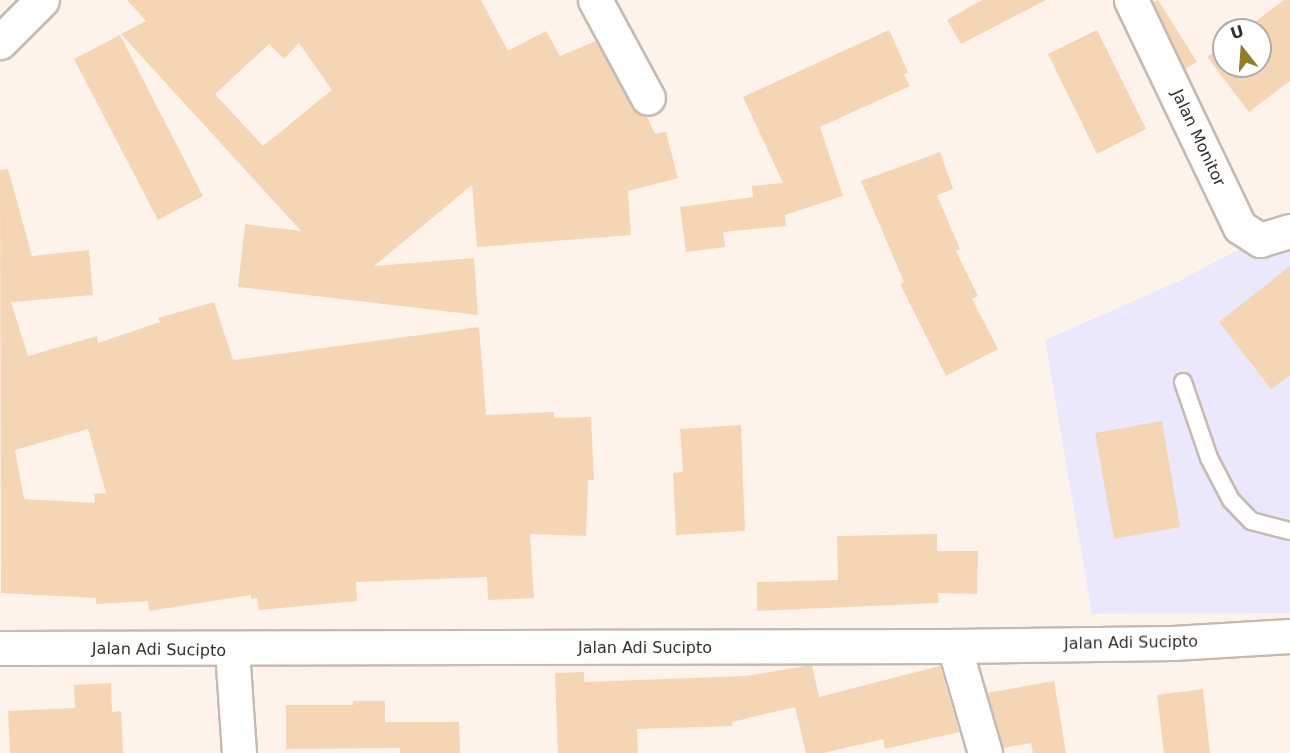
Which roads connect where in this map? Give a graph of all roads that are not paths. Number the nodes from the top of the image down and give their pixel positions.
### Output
1 (595, 0) edge
2 (1131, 0) edge
3 (27, 5) edge
4 (0, 42) edge
5 (648, 98) dead end
6 (1290, 231) edge
7 (1183, 382) dead end
8 (1290, 531) edge
9 (1290, 636) edge
10 (954, 646) junction
11 (0, 648) edge
12 (232, 650) junction
13 (239, 753) edge
14 (985, 753) edge

1 - 5 main road
2 - 6 main road, Jalan Monitor
3 - 4 main road
7 - 8 lane
9 - 10 main road, Jalan Adi Sucipto
10 - 12 main road, Jalan Adi Sucipto
10 - 14 main road
11 - 12 main road, Jalan Adi Sucipto
12 - 13 main road

